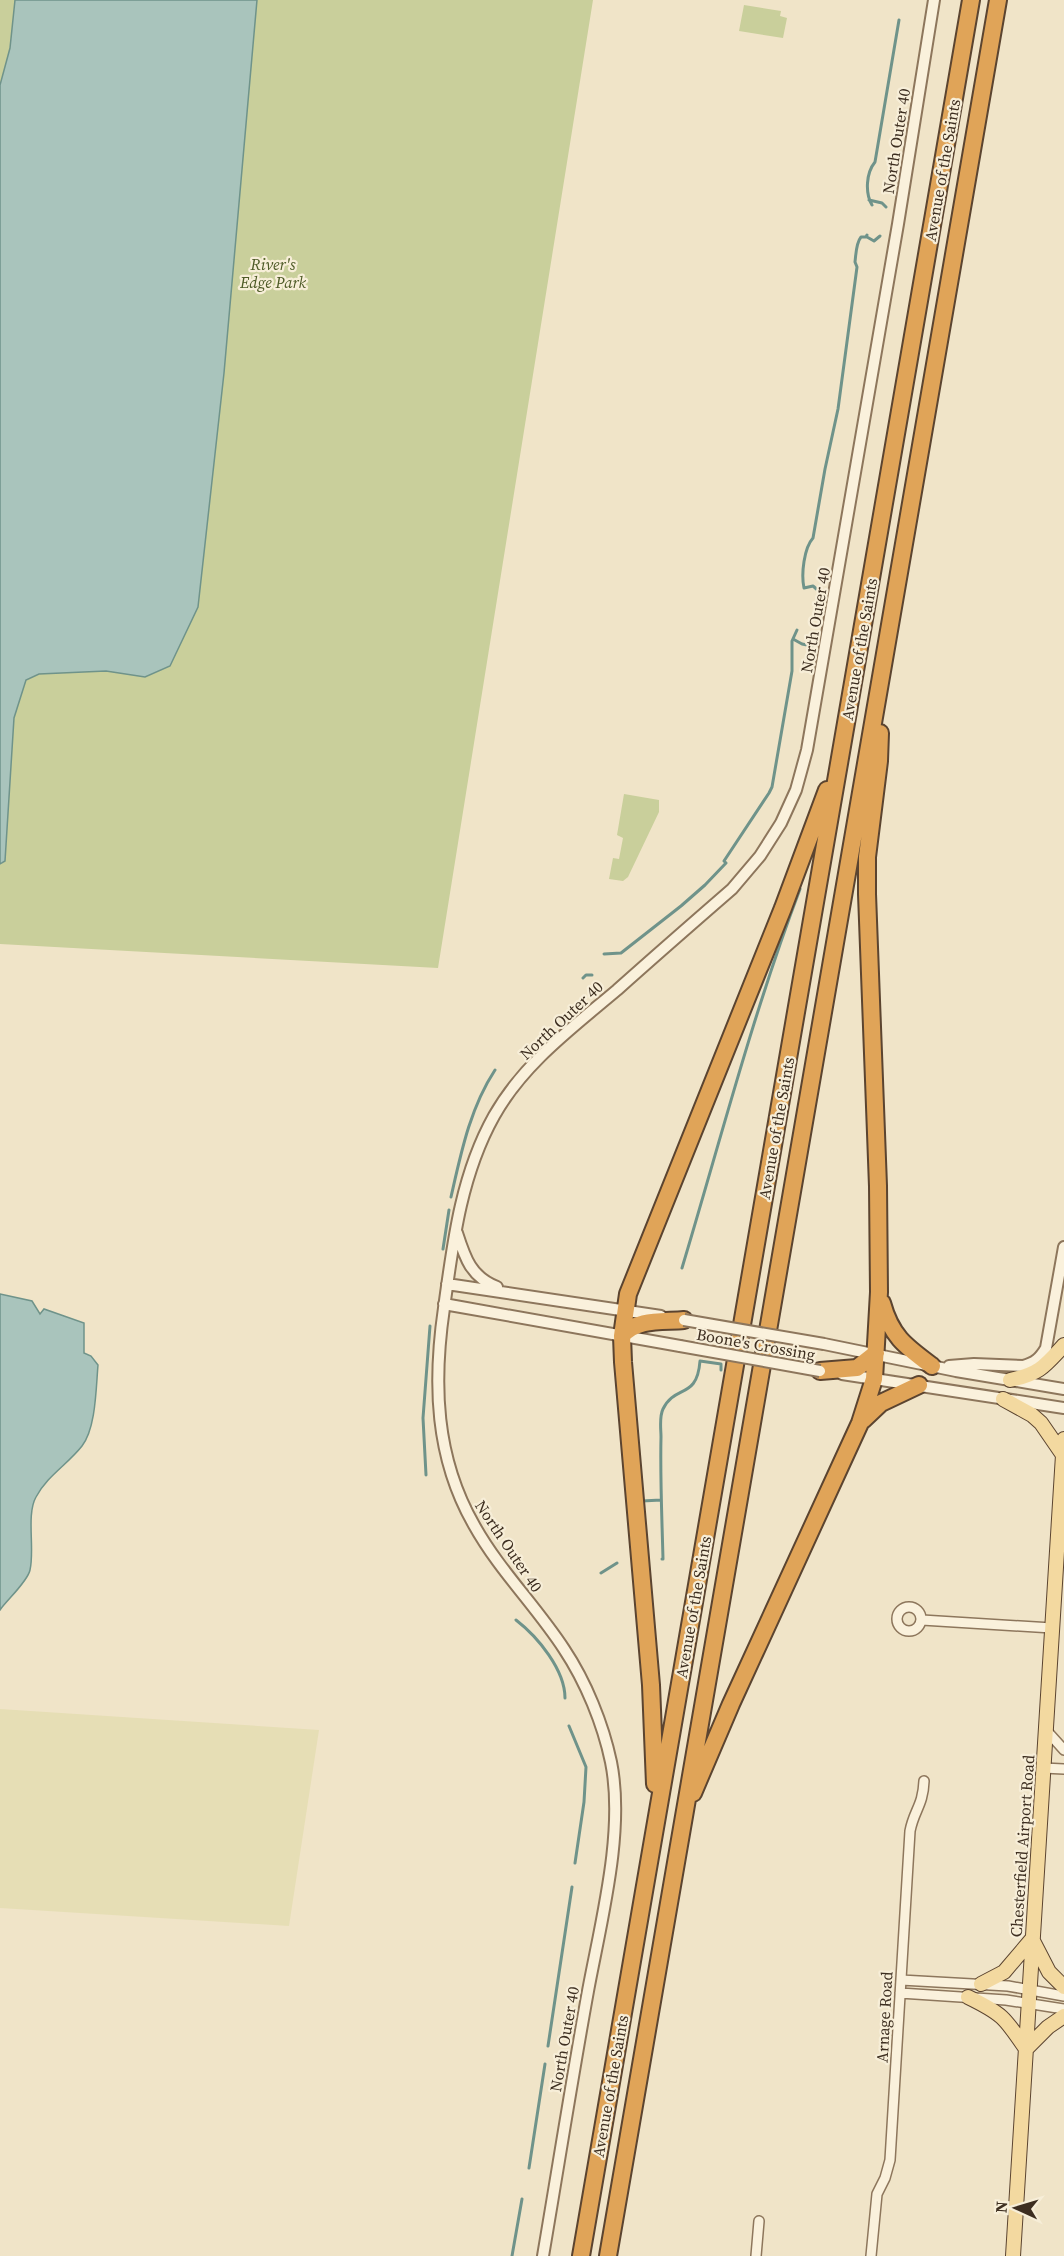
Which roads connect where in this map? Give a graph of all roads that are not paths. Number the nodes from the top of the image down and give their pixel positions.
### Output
1 (934, 0) edge
2 (971, 0) edge
3 (998, 0) edge
4 (881, 677) junction
5 (841, 753) junction
6 (456, 1231) junction
7 (1064, 1247) edge
8 (447, 1284) junction
9 (879, 1292) junction
10 (512, 1293) junction
11 (444, 1304) junction
12 (625, 1310) junction
13 (684, 1320) junction
14 (622, 1336) junction
15 (1064, 1345) edge
16 (876, 1353) junction
17 (935, 1366) junction
18 (820, 1371) junction
19 (874, 1379) junction
20 (1010, 1380) junction
21 (919, 1385) junction
22 (1064, 1389) edge
23 (1003, 1399) junction
24 (1064, 1408) edge
25 (860, 1423) junction
26 (1064, 1438) edge
27 (1063, 1455) edge
28 (922, 1620) dead end
29 (1052, 1628) junction
30 (1046, 1730) junction
31 (1064, 1750) edge
32 (1043, 1768) junction
33 (1064, 1769) edge
34 (924, 1781) dead end
35 (684, 1813) junction
36 (656, 1823) junction
37 (1032, 1939) junction
38 (901, 1980) junction
39 (981, 1984) junction
40 (1064, 1987) edge
41 (900, 1993) junction
42 (1064, 1996) edge
43 (968, 1997) junction
44 (1029, 1997) junction
45 (1064, 2009) edge
46 (1064, 2016) edge
47 (1026, 2049) junction
48 (759, 2221) dead end
49 (543, 2256) edge
50 (581, 2256) edge
51 (608, 2256) edge
52 (756, 2256) edge
53 (872, 2256) edge
54 (1013, 2256) edge

1 - 6 street, North Outer 40
2 - 5 highway, Avenue of the Saints
3 - 4 highway, Avenue of the Saints
4 - 9 highway
4 - 35 highway, Avenue of the Saints
5 - 12 highway
5 - 36 highway, Avenue of the Saints
6 - 8 street, North Outer 40
6 - 10 street
7 - 17 street
8 - 10 street, Boone's Crossing
8 - 11 street, North Outer 40
9 - 16 highway
9 - 17 highway
10 - 12 street, Boone's Crossing
11 - 14 street, Boone's Crossing
11 - 49 street, North Outer 40
12 - 13 street, Boone's Crossing
12 - 14 highway
13 - 14 highway
13 - 16 street, Boone's Crossing, bridge
14 - 18 street, Boone's Crossing, bridge
14 - 36 highway
15 - 20 main road
16 - 17 street, Boone's Crossing
16 - 18 highway
16 - 19 highway
17 - 20 street, Boone's Crossing
18 - 19 street, Boone's Crossing
19 - 21 street, Boone's Crossing
19 - 25 highway
20 - 22 street, Boone's Crossing
21 - 23 street, Boone's Crossing
21 - 25 highway
23 - 24 street, Boone's Crossing
23 - 27 main road
25 - 35 highway
26 - 27 main road, Chesterfield Airport Road
27 - 29 main road, Chesterfield Airport Road
28 - 29 street
29 - 30 main road, Chesterfield Airport Road
30 - 31 street
30 - 32 main road, Chesterfield Airport Road
32 - 33 street
32 - 37 main road, Chesterfield Airport Road
34 - 38 street, Arnage Road
35 - 51 highway, Avenue of the Saints
36 - 50 highway, Avenue of the Saints
37 - 39 main road
37 - 40 main road
37 - 44 main road, Chesterfield Airport Road
38 - 39 street
38 - 41 street, Arnage Road
39 - 44 street
41 - 43 street
41 - 53 street, Arnage Road
42 - 44 street
43 - 44 street
43 - 47 main road
44 - 45 street
44 - 47 main road, Chesterfield Airport Road
46 - 47 main road
47 - 54 main road, Chesterfield Airport Road
48 - 52 street

